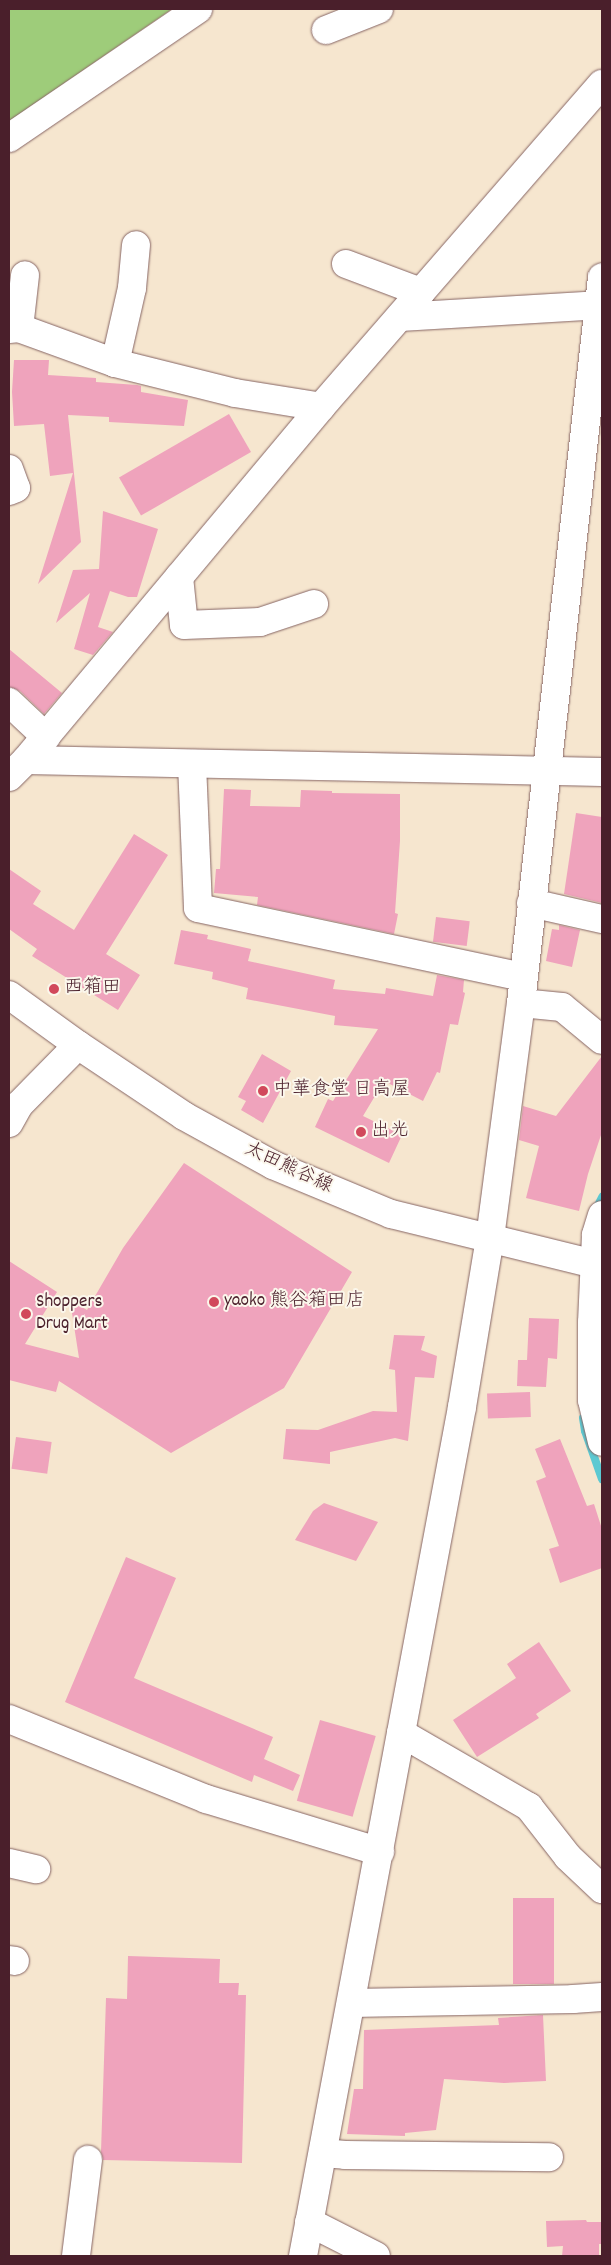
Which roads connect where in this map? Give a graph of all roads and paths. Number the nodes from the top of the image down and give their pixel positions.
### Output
1 (198, 9) edge
2 (379, 9) edge
3 (326, 30) dead end
4 (602, 84) edge
5 (9, 138) edge
6 (136, 245) dead end
7 (346, 264) dead end
8 (25, 275) dead end
9 (420, 292) junction
10 (601, 296) edge
11 (400, 317) junction
12 (14, 328) edge
13 (115, 363) junction
14 (321, 407) junction
15 (9, 468) edge
16 (9, 491) edge
17 (590, 500) edge
18 (179, 577) junction
19 (314, 604) dead end
20 (9, 702) edge
21 (46, 737) junction
22 (192, 764) junction
23 (18, 768) edge
24 (546, 771) junction
25 (602, 772) edge
26 (531, 903) junction
27 (602, 919) edge
28 (522, 990) junction
29 (9, 995) edge
30 (602, 1040) edge
31 (78, 1045) junction
32 (9, 1123) edge
33 (602, 1215) edge
34 (490, 1238) junction
35 (591, 1263) edge
36 (602, 1442) edge
37 (9, 1719) edge
38 (401, 1733) junction
39 (380, 1852) junction
40 (9, 1863) edge
41 (36, 1869) dead end
42 (602, 1889) edge
43 (602, 1997) edge
44 (351, 2003) junction
45 (323, 2153) junction
46 (548, 2157) dead end
47 (88, 2160) dead end
48 (309, 2222) junction
49 (76, 2256) edge
50 (303, 2256) edge
51 (376, 2256) edge

1 - 5 street
2 - 3 street
4 - 9 street
6 - 13 street
7 - 9 street
8 - 12 street
9 - 11 street
10 - 11 street
10 - 17 street
11 - 14 street
12 - 13 street
13 - 14 street
14 - 18 street
15 - 16 street
17 - 24 street
18 - 19 street
18 - 21 street
20 - 21 street
21 - 23 street
22 - 23 street
22 - 24 street
22 - 28 street
24 - 25 street
24 - 26 street
26 - 27 street
26 - 28 street
28 - 30 street
28 - 34 street
29 - 31 street, 太田熊谷線
31 - 32 street
31 - 34 street, 太田熊谷線
33 - 35 street
34 - 35 street, 太田熊谷線
34 - 38 street
35 - 36 street
37 - 39 street
38 - 39 street
38 - 42 street
39 - 44 street
40 - 41 street
43 - 44 street
44 - 45 street
45 - 46 street
45 - 48 street
47 - 49 street
48 - 50 street
48 - 51 street

